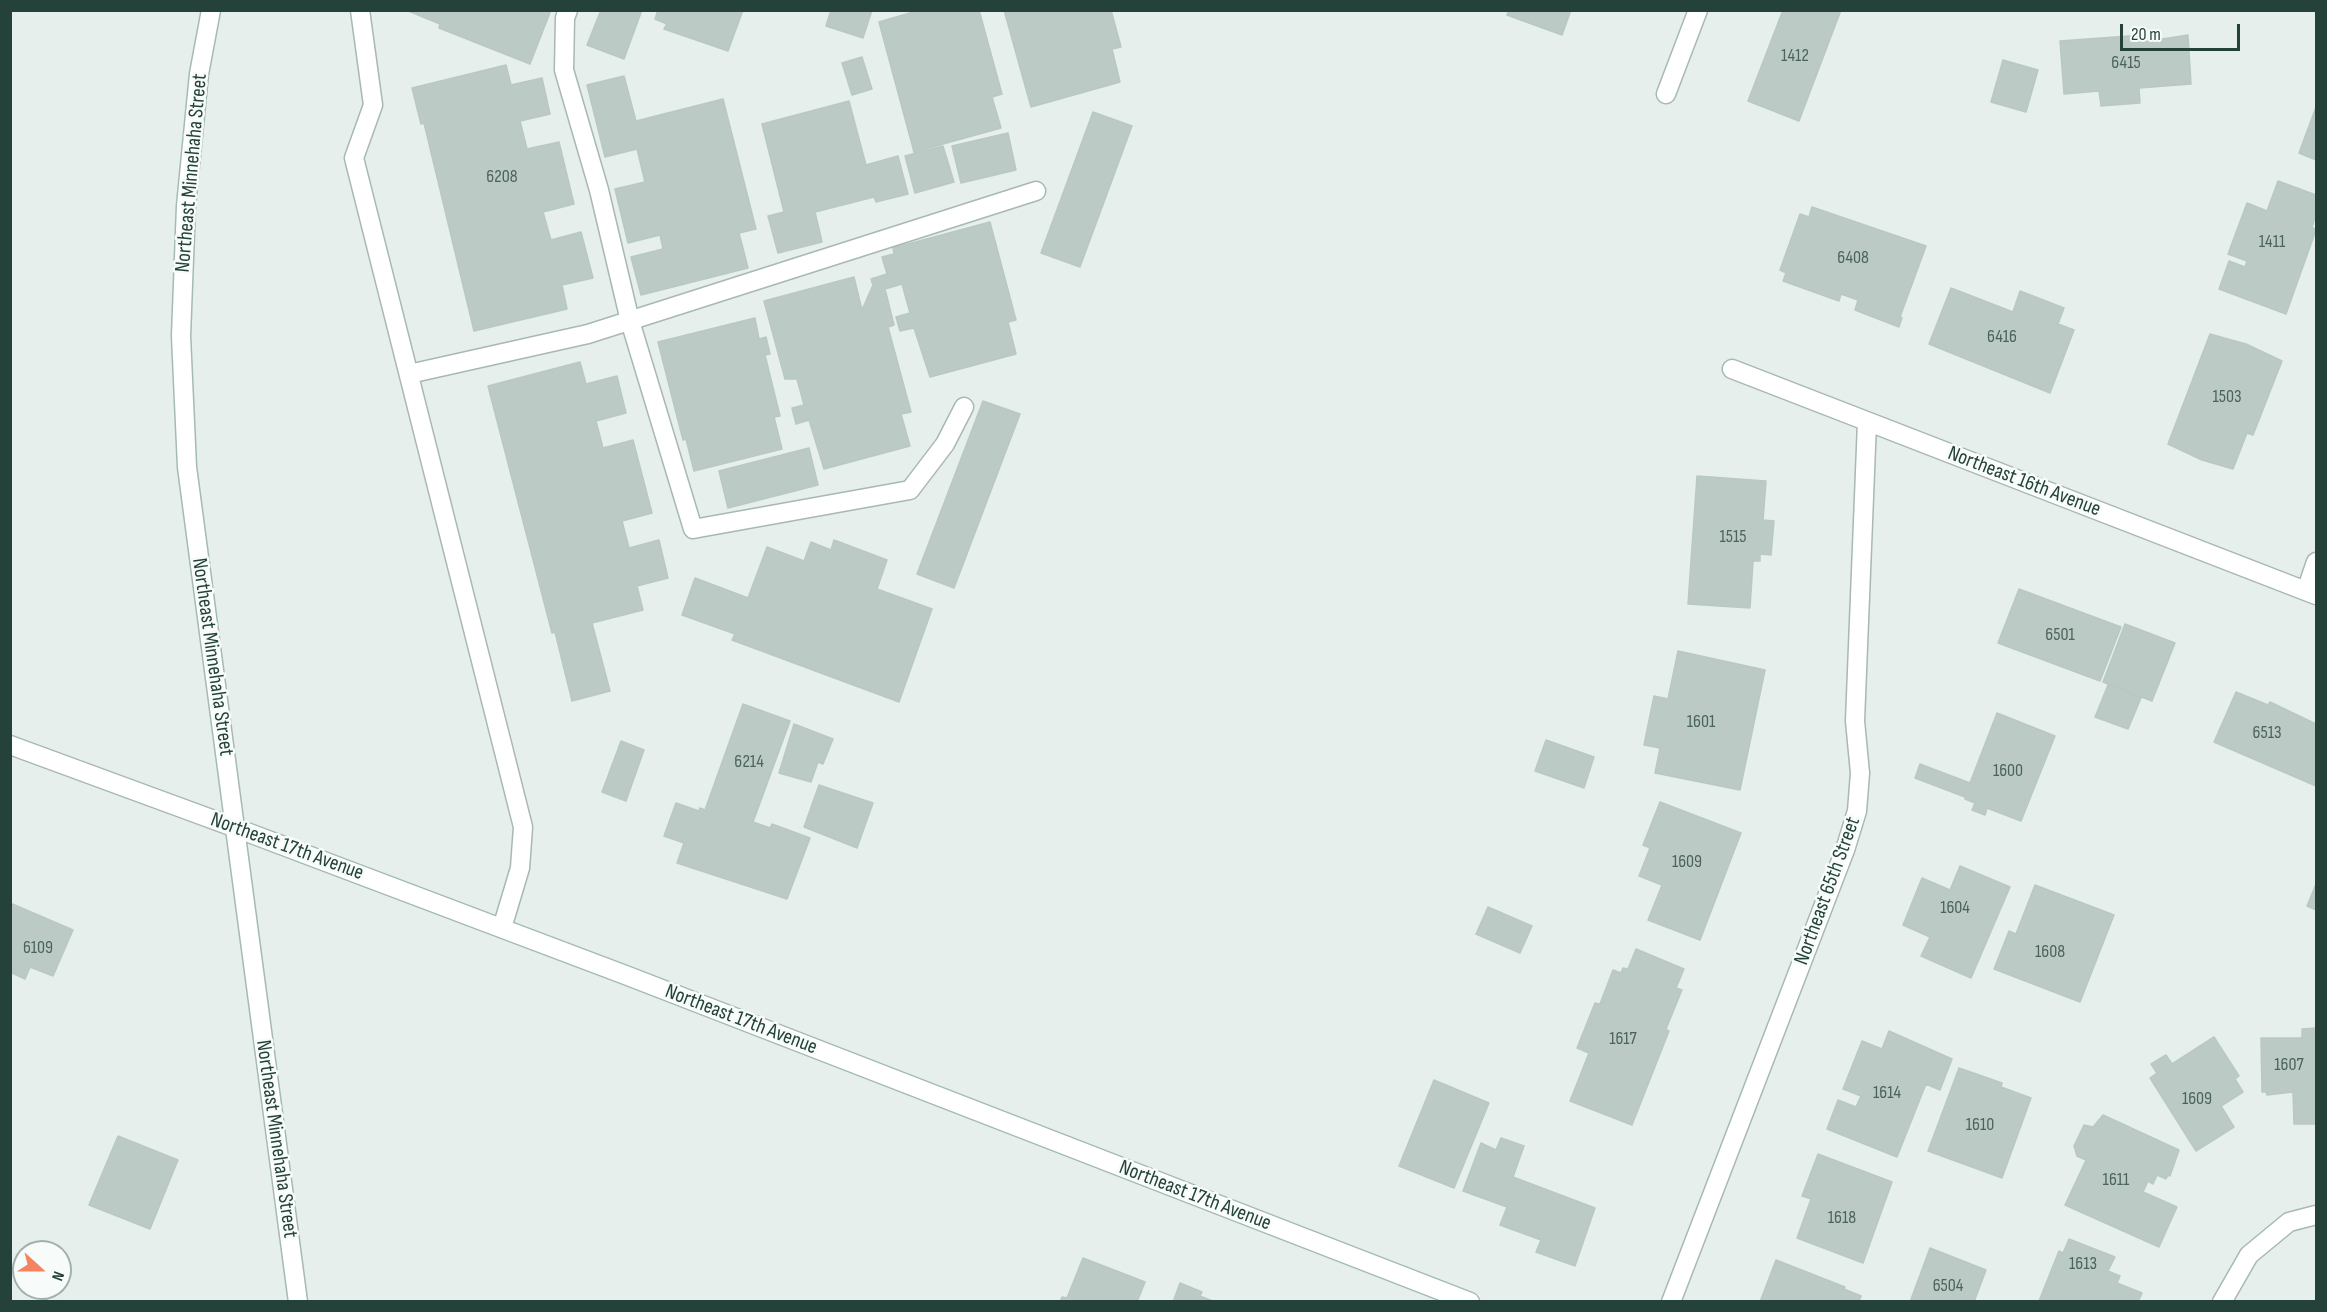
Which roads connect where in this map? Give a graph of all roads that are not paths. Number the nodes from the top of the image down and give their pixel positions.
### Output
1 (211, 10) edge
2 (360, 10) edge
3 (568, 10) edge
4 (1698, 10) edge
5 (1666, 94) dead end
6 (1036, 191) dead end
7 (630, 321) junction
8 (1732, 369) dead end
9 (409, 374) junction
10 (963, 407) dead end
11 (1867, 422) junction
12 (2316, 562) edge
13 (2311, 593) edge
14 (10, 745) edge
15 (236, 828) junction
16 (502, 928) junction
17 (2316, 1215) edge
18 (298, 1302) edge
19 (1470, 1302) edge
20 (1671, 1302) edge
21 (2222, 1302) edge

1 - 15 street, Northeast Minnehaha Street
2 - 9 street
3 - 7 street
4 - 5 street
6 - 7 street
7 - 9 street
7 - 10 street
8 - 11 street, Northeast 16th Avenue
9 - 16 street
11 - 13 street, Northeast 16th Avenue
11 - 20 street, Northeast 65th Street
12 - 13 street
14 - 15 street, Northeast 17th Avenue
15 - 16 street, Northeast 17th Avenue
15 - 18 street, Northeast Minnehaha Street
16 - 19 street, Northeast 17th Avenue
17 - 21 street

